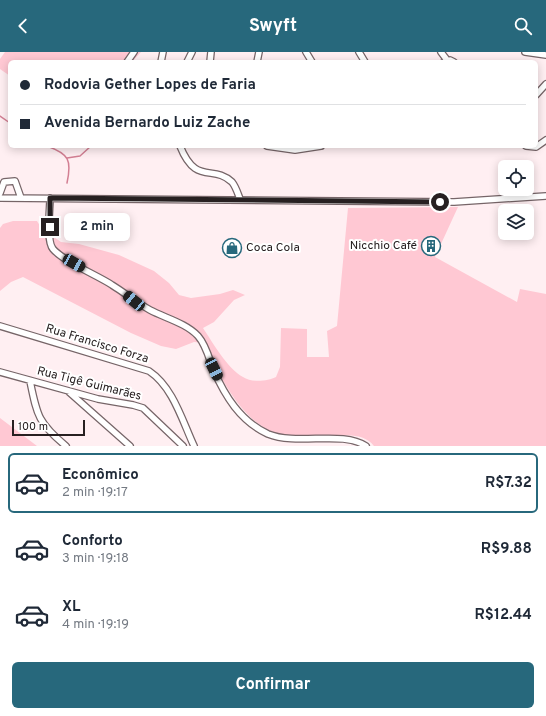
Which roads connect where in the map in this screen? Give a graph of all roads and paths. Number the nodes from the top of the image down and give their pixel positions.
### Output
1 (525, 52) edge
2 (546, 55) edge
3 (545, 85) edge
4 (538, 93) edge
5 (181, 148) edge
6 (281, 148) edge
7 (308, 148) edge
8 (0, 193) edge
9 (546, 196) edge
10 (0, 198) edge
11 (22, 198) junction
12 (50, 198) junction
13 (240, 200) junction
14 (0, 326) edge
15 (0, 372) edge
16 (30, 381) junction
17 (68, 391) junction
18 (66, 446) edge
19 (130, 446) edge
20 (183, 446) edge
21 (194, 446) edge
22 (366, 446) edge

1 - 2 street
3 - 4 street
5 - 13 street
6 - 7 street
8 - 11 street
9 - 13 street
10 - 11 street
11 - 12 street
12 - 13 street
12 - 22 street
14 - 21 street, Rua Francisco Forza
15 - 16 street, Rua Tigê Guimarães
16 - 17 street, Rua Tigê Guimarães
16 - 18 street
17 - 19 street
17 - 20 street, Rua Tigê Guimarães

